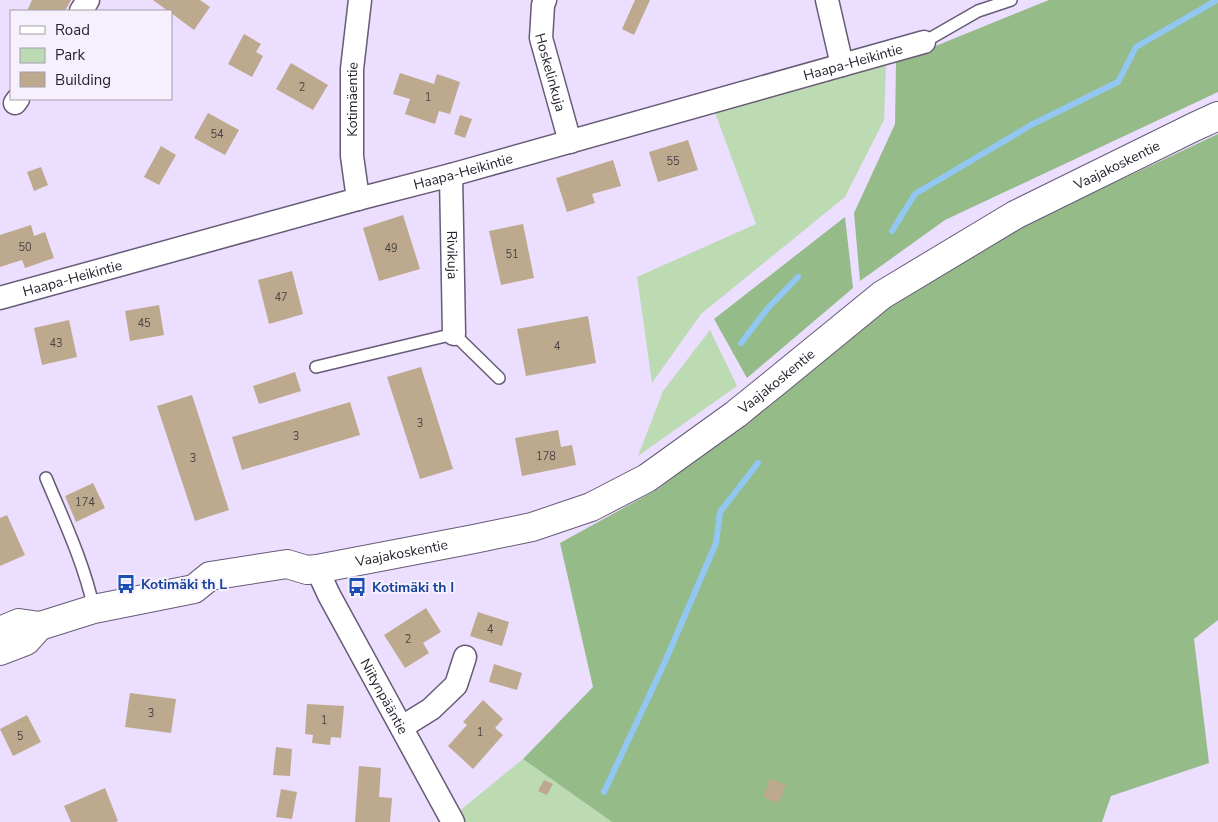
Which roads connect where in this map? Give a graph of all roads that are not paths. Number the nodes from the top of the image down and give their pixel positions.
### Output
1 (360, 0) edge
2 (545, 0) edge
3 (828, 0) edge
4 (1011, 0) edge
5 (924, 42) joint
6 (842, 65) junction
7 (1218, 116) edge
8 (570, 142) junction
9 (451, 175) junction
10 (358, 199) junction
11 (0, 298) edge
12 (454, 334) junction
13 (316, 367) dead end
14 (499, 378) dead end
15 (46, 478) dead end
16 (312, 569) junction
17 (94, 609) junction
18 (40, 626) junction
19 (0, 631) edge
20 (0, 651) edge
21 (465, 657) dead end
22 (402, 727) junction
23 (453, 822) edge

1 - 10 street, Kotimäentie
2 - 8 street, Hoskelinkuja
3 - 6 street
4 - 5 lane
5 - 6 street, Haapa-Heikintie
6 - 8 street, Haapa-Heikintie
7 - 16 main road, Vaajakoskentie
8 - 9 street, Haapa-Heikintie
9 - 10 street, Haapa-Heikintie
9 - 12 street, Rivikuja
10 - 11 street, Haapa-Heikintie
12 - 13 lane
12 - 14 lane
15 - 17 lane
16 - 17 main road, Vaajakoskentie
16 - 22 street, Niitynpääntie
17 - 18 main road, Vaajakoskentie
18 - 19 main road, Vaajakoskentie
18 - 20 main road, Vaajakoskentie
21 - 22 street
22 - 23 street, Niitynpääntie

